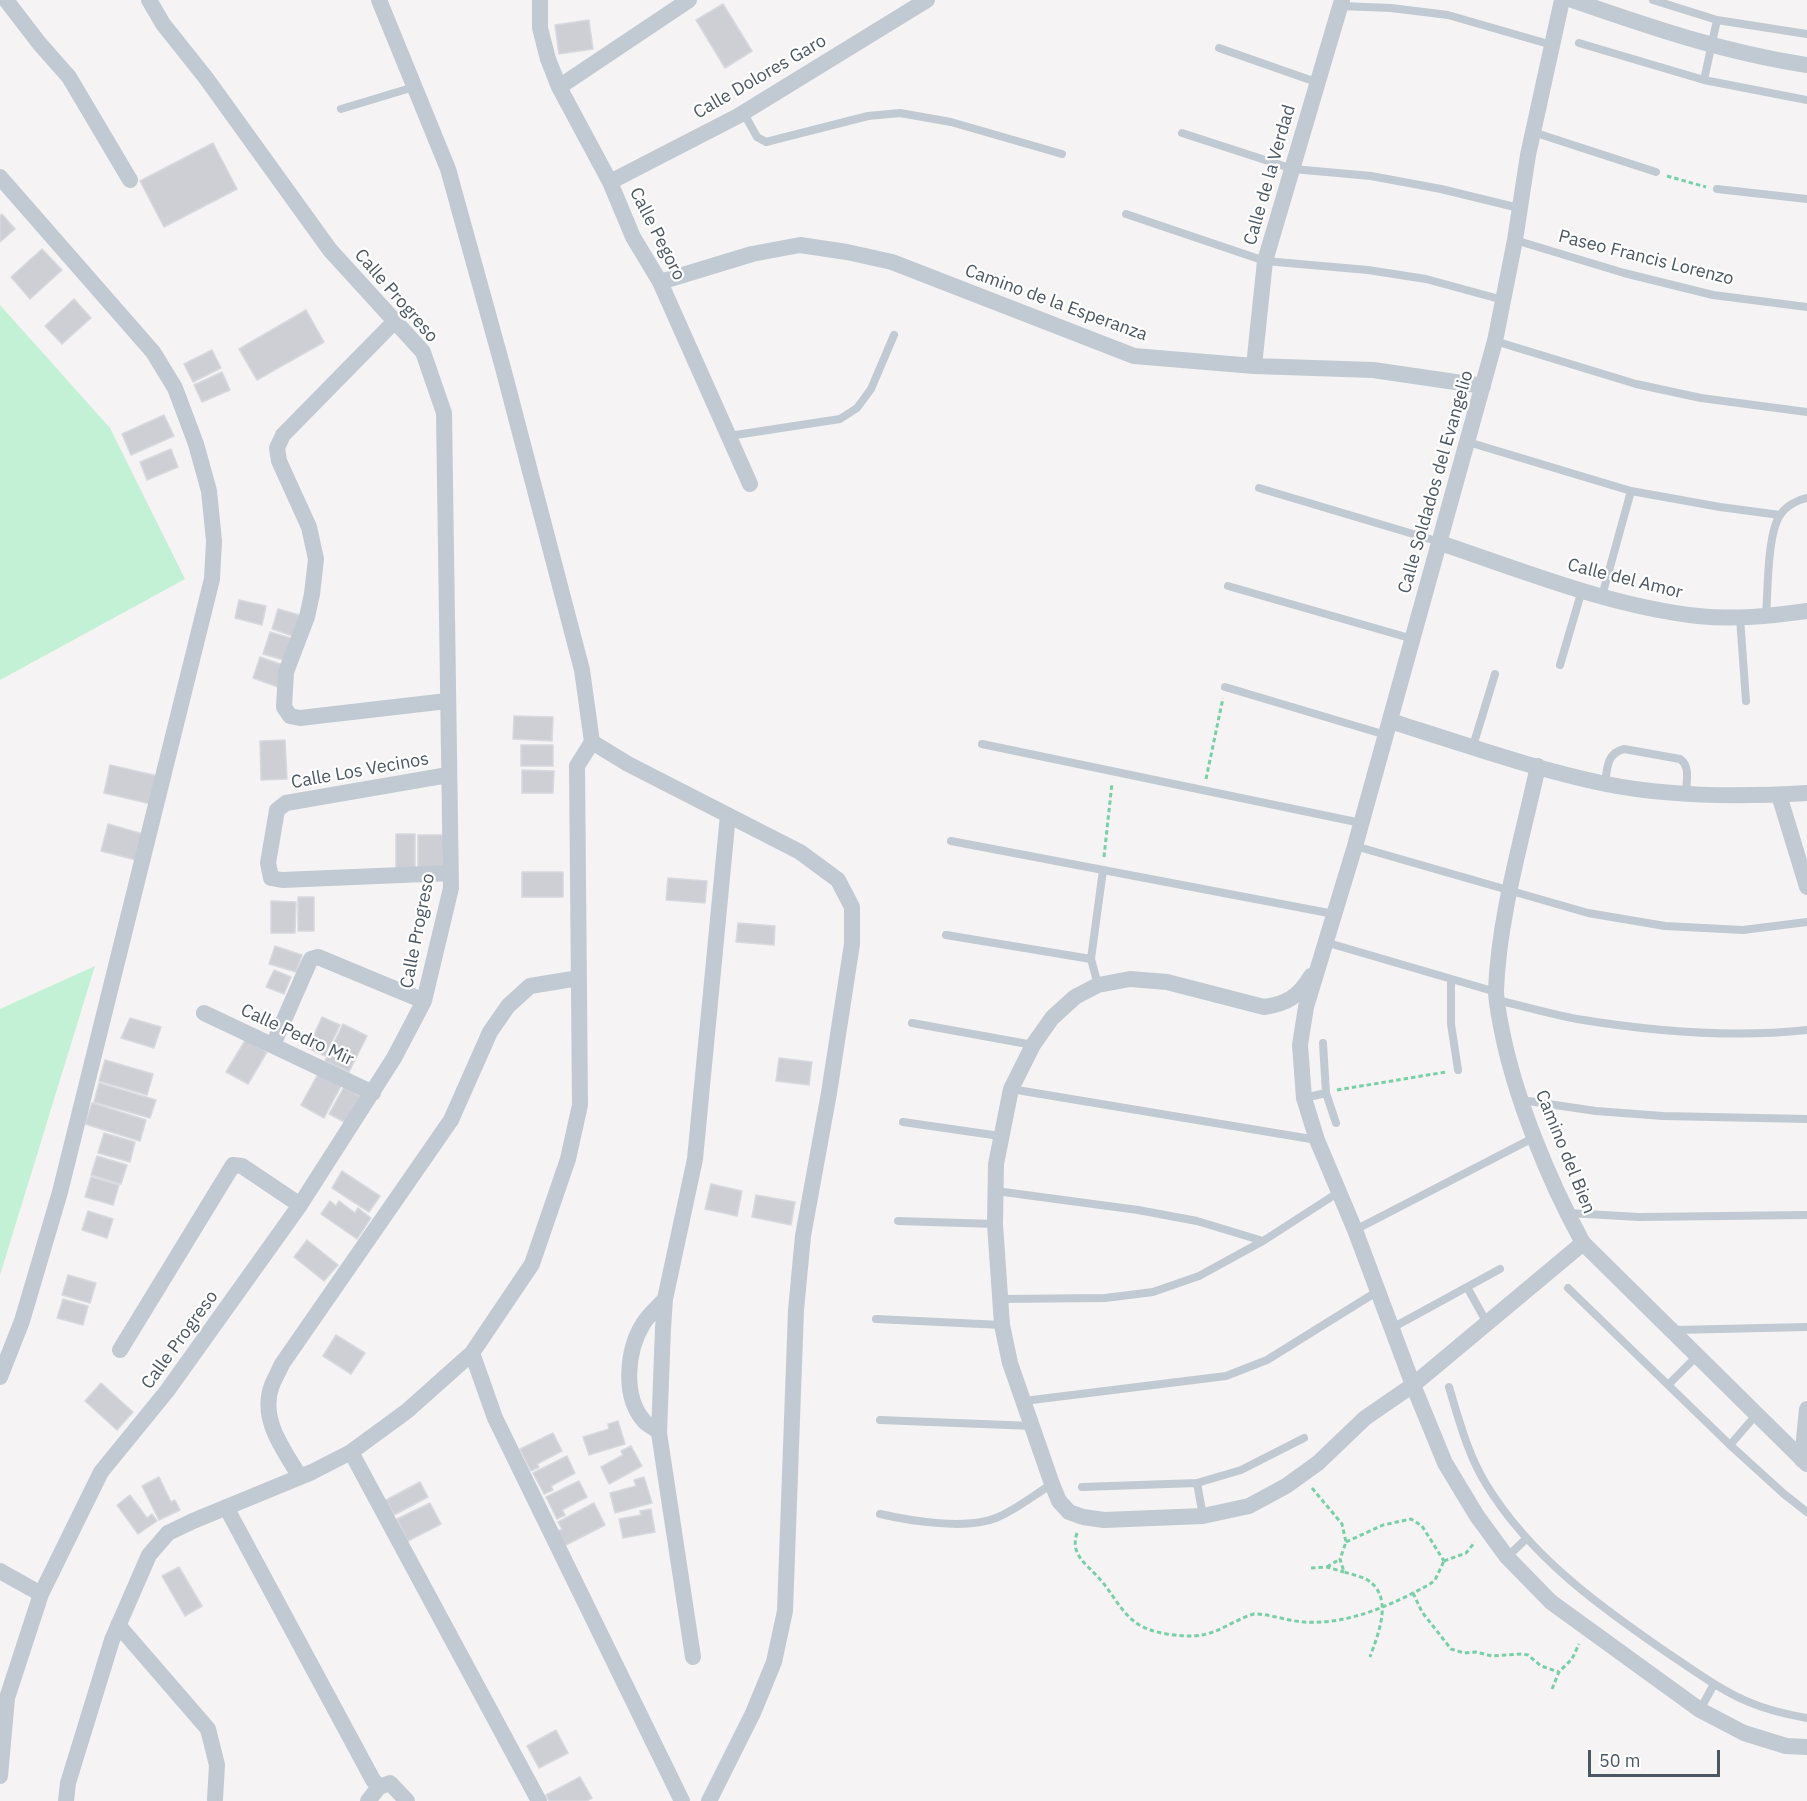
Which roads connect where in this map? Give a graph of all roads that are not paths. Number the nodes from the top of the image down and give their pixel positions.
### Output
1 (6, 0) edge
2 (149, 0) edge
3 (379, 0) edge
4 (540, 0) edge
5 (689, 0) edge
6 (927, 0) edge
7 (1562, 0) edge
8 (1572, 0) edge
9 (1653, 0) edge
10 (1341, 3) edge
11 (1717, 20) junction
12 (1807, 34) edge
13 (1579, 43) dead end
14 (1552, 45) junction
15 (1712, 46) junction
16 (1219, 48) dead end
17 (1807, 65) edge
18 (1704, 80) junction
19 (1316, 82) junction
20 (414, 87) junction
21 (559, 87) junction
22 (1807, 100) edge
23 (341, 109) dead end
24 (738, 116) junction
25 (1533, 132) junction
26 (1182, 133) dead end
27 (1062, 154) dead end
28 (1293, 169) junction
29 (1656, 172) road end
30 (0, 177) edge
31 (130, 180) dead end
32 (610, 182) junction
33 (1717, 189) road end
34 (1807, 199) edge
35 (1519, 208) junction
36 (1126, 214) dead end
37 (1515, 240) junction
38 (1265, 261) junction
39 (660, 282) junction
40 (1503, 300) junction
41 (1807, 307) edge
42 (395, 321) junction
43 (894, 335) dead end
44 (1495, 341) junction
45 (1254, 366) junction
46 (1483, 386) junction
47 (1807, 412) edge
48 (729, 436) junction
49 (1468, 442) junction
50 (750, 484) dead end
51 (1259, 488) dead end
52 (1631, 491) junction
53 (1807, 498) edge
54 (1780, 515) junction
55 (1440, 543) junction
56 (1228, 586) dead end
57 (1582, 590) junction
58 (1602, 596) junction
59 (1807, 611) edge
60 (1766, 617) junction
61 (1740, 618) junction
62 (1413, 639) junction
63 (1560, 666) dead end
64 (1496, 674) dead end
65 (1225, 687) road end
66 (447, 701) junction
67 (1746, 701) dead end
68 (1388, 728) junction
69 (592, 742) junction
70 (982, 744) dead end
71 (1473, 746) junction
72 (1538, 766) junction
73 (448, 775) junction
74 (1605, 784) junction
75 (1807, 793) edge
76 (1686, 794) junction
77 (1779, 795) junction
78 (728, 815) junction
79 (1361, 823) junction
80 (951, 841) dead end
81 (1355, 846) junction
82 (1103, 870) junction
83 (450, 873) junction
84 (1807, 887) edge
85 (1510, 891) junction
86 (1334, 914) junction
87 (1807, 922) edge
88 (946, 935) dead end
89 (1325, 942) junction
90 (1091, 959) junction
91 (1317, 967) junction
92 (579, 978) junction
93 (1451, 979) junction
94 (1098, 985) junction
95 (1496, 996) junction
96 (424, 1001) junction
97 (204, 1013) dead end
98 (912, 1023) dead end
99 (1807, 1030) edge
100 (1323, 1043) dead end
101 (273, 1045) junction
102 (1033, 1045) junction
103 (1458, 1070) road end
104 (1011, 1089) junction
105 (373, 1093) junction
106 (1326, 1093) junction
107 (1304, 1098) junction
108 (1521, 1100) junction
109 (1807, 1119) edge
110 (903, 1122) dead end
111 (1336, 1123) dead end
112 (1000, 1136) junction
113 (1535, 1137) junction
114 (1317, 1140) junction
115 (996, 1191) junction
116 (1339, 1192) junction
117 (300, 1205) junction
118 (1566, 1213) junction
119 (1807, 1215) edge
120 (898, 1221) dead end
121 (995, 1224) junction
122 (1355, 1230) junction
123 (1263, 1240) junction
124 (1583, 1243) junction
125 (1500, 1269) dead end
126 (1467, 1287) junction
127 (1568, 1288) dead end
128 (1378, 1291) junction
129 (664, 1299) junction
130 (1000, 1299) junction
131 (876, 1319) dead end
132 (1487, 1323) junction
133 (1002, 1325) junction
134 (1807, 1327) edge
135 (1392, 1328) junction
136 (1671, 1330) junction
137 (120, 1350) dead end
138 (472, 1353) junction
139 (1697, 1356) junction
140 (0, 1377) edge
141 (1670, 1384) junction
142 (1413, 1385) junction
143 (1449, 1387) dead end
144 (1024, 1401) junction
145 (1807, 1409) edge
146 (1756, 1415) junction
147 (880, 1420) dead end
148 (1033, 1426) junction
149 (659, 1431) junction
150 (1304, 1438) dead end
151 (1730, 1445) junction
152 (351, 1452) junction
153 (1804, 1462) edge
154 (300, 1477) junction
155 (1197, 1483) junction
156 (1052, 1484) junction
157 (1082, 1487) dead end
158 (226, 1507) junction
159 (1807, 1512) edge
160 (880, 1514) dead end
161 (1203, 1516) junction
162 (1526, 1539) junction
163 (1507, 1557) junction
164 (0, 1571) edge
165 (41, 1594) junction
166 (118, 1625) junction
167 (693, 1657) dead end
168 (1714, 1684) junction
169 (4, 1697) edge
170 (1700, 1710) junction
171 (1807, 1718) edge
172 (1807, 1747) edge
173 (0, 1776) edge
174 (379, 1787) junction
175 (215, 1799) dead end
176 (66, 1801) edge
177 (368, 1801) edge
178 (407, 1801) edge
179 (539, 1801) edge
180 (682, 1801) edge
181 (709, 1801) edge

1 - 31 street
2 - 42 street, Calle Progreso
3 - 20 street
4 - 21 street, Calle Pegoro
5 - 21 street
6 - 24 street, Calle Dolores Garo
7 - 14 street, Calle Soldados del Evangelio
8 - 15 street
9 - 11 lane
10 - 14 lane
10 - 19 street, Calle de la Verdad
11 - 12 lane
11 - 15 lane
13 - 18 lane
14 - 25 street, Calle Soldados del Evangelio
15 - 17 street
15 - 18 lane
16 - 19 lane
18 - 22 lane
19 - 28 street, Calle de la Verdad
20 - 23 lane
20 - 69 street
21 - 32 street, Calle Pegoro
24 - 27 lane
24 - 32 street, Calle Dolores Garo
25 - 29 lane
25 - 35 street, Calle Soldados del Evangelio
26 - 28 lane
28 - 35 lane
28 - 38 street, Calle de la Verdad
30 - 140 street
32 - 39 street, Calle Pegoro
33 - 34 lane
35 - 37 street, Calle Soldados del Evangelio
36 - 38 lane
37 - 40 street, Calle Soldados del Evangelio
37 - 41 lane, Paseo Francis Lorenzo
38 - 40 lane
38 - 45 street, Calle de la Verdad
39 - 45 street, Camino de la Esperanza
39 - 48 street, Calle Pegoro
40 - 44 street, Calle Soldados del Evangelio
42 - 66 street, Calle Progreso
42 - 66 street
43 - 48 lane
44 - 46 street, Calle Soldados del Evangelio
44 - 47 lane
45 - 46 street, Camino de la Esperanza
46 - 49 street, Calle Soldados del Evangelio
48 - 50 street, Calle Pegoro
49 - 52 lane
49 - 55 street, Calle Soldados del Evangelio
51 - 55 lane
52 - 54 lane
52 - 58 lane
53 - 54 lane
54 - 60 lane
55 - 57 street, Calle del Amor
55 - 62 street, Calle Soldados del Evangelio
56 - 62 lane
57 - 58 street, Calle del Amor
57 - 63 lane
58 - 61 street, Calle del Amor
59 - 60 street, Calle del Amor
60 - 61 street, Calle del Amor
61 - 67 lane
62 - 68 street, Calle Soldados del Evangelio
64 - 71 lane
65 - 68 lane
66 - 73 street, Calle Progreso
68 - 71 street
68 - 79 street, Calle Soldados del Evangelio
69 - 78 street
69 - 92 street
70 - 79 lane
71 - 72 street
72 - 74 street
72 - 85 street, Camino del Bien
73 - 83 street, Calle Progreso
73 - 83 street, Calle Los Vecinos
74 - 76 street
74 - 76 lane
75 - 77 street
76 - 77 street
77 - 84 street
78 - 129 street
78 - 181 street
79 - 81 street, Calle Soldados del Evangelio
80 - 82 lane
81 - 85 lane
81 - 86 street, Calle Soldados del Evangelio
82 - 86 lane
82 - 90 lane
83 - 96 street, Calle Progreso
85 - 87 lane
85 - 95 street, Camino del Bien
86 - 89 street, Calle Soldados del Evangelio
88 - 90 lane
89 - 91 street, Calle Soldados del Evangelio
89 - 93 lane
90 - 94 lane
91 - 94 street
91 - 107 street, Calle Soldados del Evangelio
92 - 138 street
92 - 154 street
93 - 95 lane
93 - 103 lane
94 - 102 street
95 - 99 lane
95 - 108 street, Camino del Bien
96 - 101 street
96 - 105 street, Calle Progreso
97 - 101 street, Calle Pedro Mir
98 - 102 lane
100 - 106 lane
101 - 105 street, Calle Pedro Mir
102 - 104 street
104 - 112 street
104 - 114 lane
105 - 117 street, Calle Progreso
106 - 107 lane
106 - 111 lane
107 - 114 street, Calle Soldados del Evangelio
108 - 109 lane
108 - 113 street, Camino del Bien
110 - 112 lane
112 - 115 street
113 - 118 street, Camino del Bien
113 - 122 lane
114 - 116 street, Calle Soldados del Evangelio
115 - 121 street
115 - 123 lane
116 - 122 street, Calle Soldados del Evangelio
116 - 123 lane
117 - 137 street
117 - 165 street, Calle Progreso
118 - 119 lane
118 - 124 street, Camino del Bien
120 - 121 lane
121 - 130 street
122 - 128 street, Calle Soldados del Evangelio
123 - 130 lane
124 - 132 street
124 - 136 street, Camino del Bien
125 - 126 lane
126 - 132 lane
126 - 135 lane
127 - 141 lane
128 - 135 street, Calle Soldados del Evangelio
128 - 144 lane
129 - 149 street
129 - 149 street
130 - 133 street
131 - 133 lane
132 - 142 street
133 - 144 street
134 - 136 lane
135 - 142 street, Calle Soldados del Evangelio
136 - 139 street, Camino del Bien
138 - 152 street
138 - 180 street
139 - 141 lane
139 - 146 street, Camino del Bien
141 - 151 lane
142 - 161 street
142 - 163 street, Calle Soldados del Evangelio
143 - 162 lane
144 - 148 street
145 - 153 street
146 - 151 lane
146 - 153 street, Camino del Bien
147 - 148 lane
148 - 156 street
149 - 167 street
150 - 155 lane
151 - 159 lane
152 - 154 street
152 - 179 street
154 - 158 street
155 - 157 lane
155 - 161 lane
156 - 160 lane
156 - 161 street
158 - 166 street
158 - 174 street
162 - 163 lane
162 - 168 lane
163 - 170 street, Calle Soldados del Evangelio
164 - 165 street
165 - 169 street, Calle Progreso
166 - 175 street
166 - 176 street
168 - 170 lane
168 - 171 lane
169 - 173 street, Calle Progreso
170 - 172 street, Calle Soldados del Evangelio
174 - 177 street
174 - 178 street

